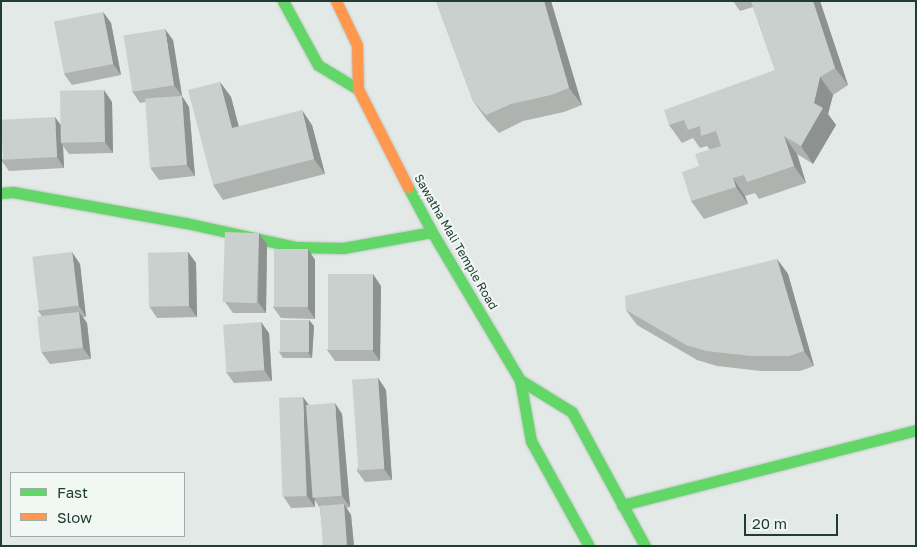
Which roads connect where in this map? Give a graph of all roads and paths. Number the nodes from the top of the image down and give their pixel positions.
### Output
1 (283, 1) edge
2 (336, 1) edge
3 (358, 89) junction
4 (1, 193) edge
5 (432, 232) junction
6 (520, 380) junction
7 (916, 430) edge
8 (622, 505) junction
9 (589, 546) edge
10 (645, 546) edge

1 - 3 street
2 - 3 street, Sawatha Mali Temple Road
3 - 5 street, Sawatha Mali Temple Road
4 - 5 street
5 - 6 street, Sawatha Mali Temple Road
6 - 8 street, Sawatha Mali Temple Road
6 - 9 street, Sawatha Mali Temple Road
7 - 8 street
8 - 10 street, Sawatha Mali Temple Road

